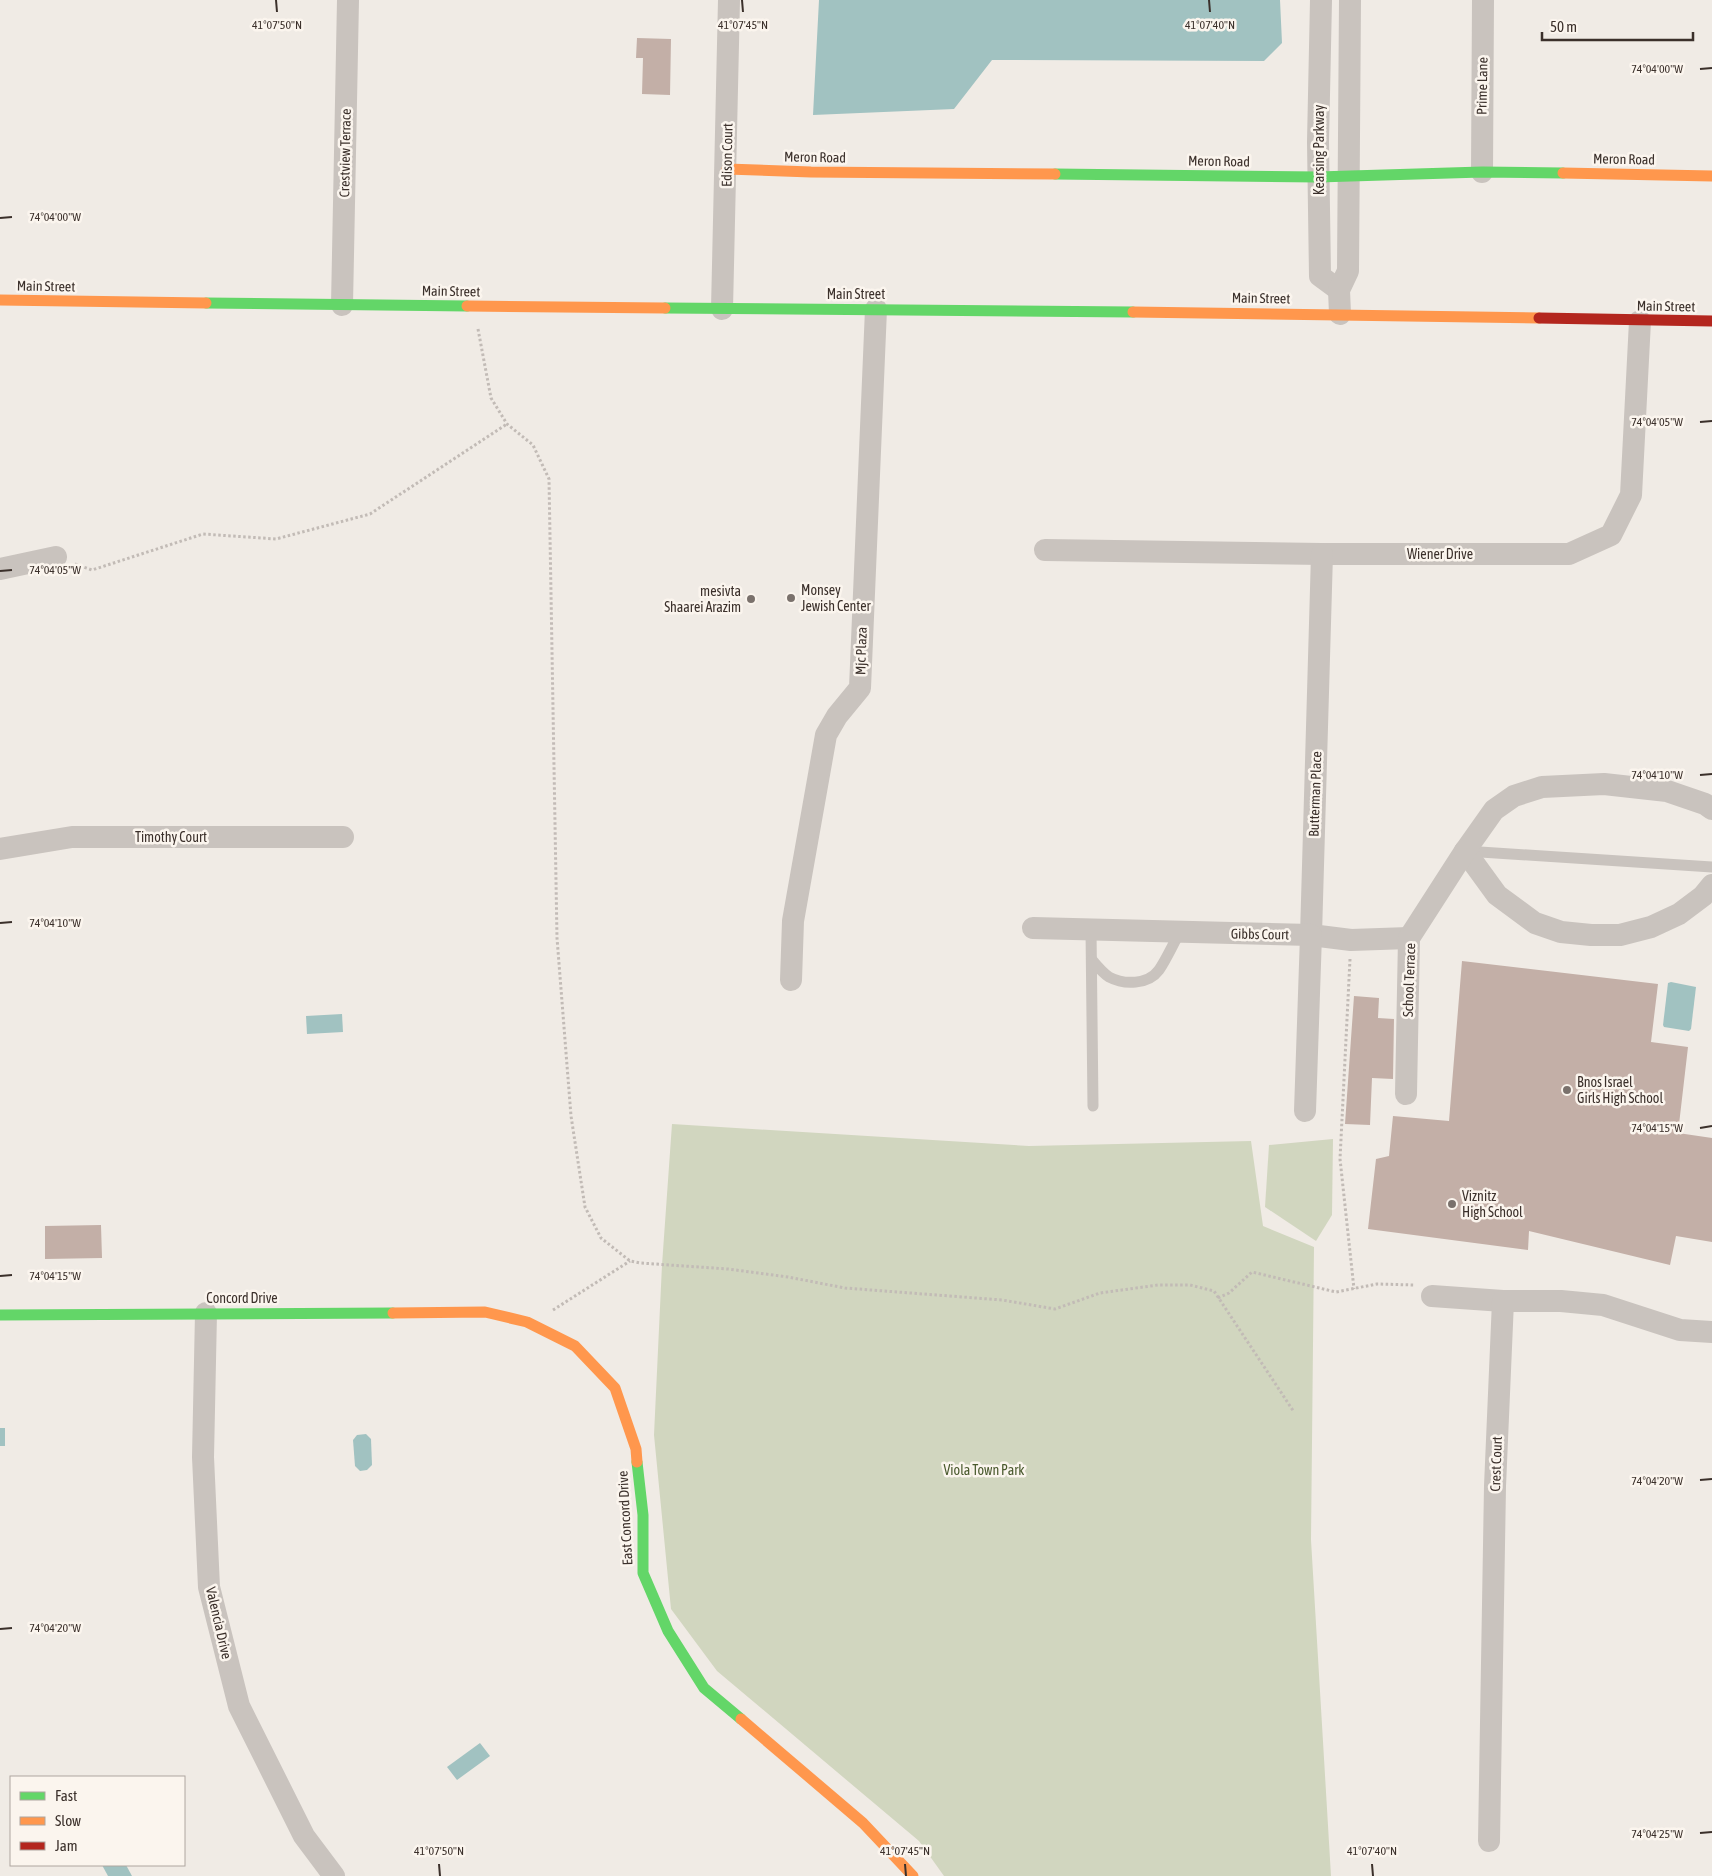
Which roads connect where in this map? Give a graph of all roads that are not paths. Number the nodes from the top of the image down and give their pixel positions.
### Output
1 (348, 0) edge
2 (729, 0) edge
3 (1320, 0) edge
4 (1350, 0) edge
5 (1483, 0) edge
6 (727, 169) junction
7 (1482, 172) junction
8 (1348, 175) junction
9 (1712, 176) edge
10 (1318, 177) junction
11 (1339, 290) junction
12 (0, 300) edge
13 (342, 305) junction
14 (722, 309) junction
15 (876, 309) junction
16 (1340, 314) junction
17 (1640, 321) junction
18 (1712, 321) edge
19 (1045, 550) dead end
20 (1322, 554) junction
21 (56, 557) road end
22 (0, 569) edge
23 (1712, 809) edge
24 (343, 837) dead end
25 (0, 849) edge
26 (1465, 851) junction
27 (1712, 867) edge
28 (1712, 885) edge
29 (1033, 928) dead end
30 (1091, 930) junction
31 (1180, 932) junction
32 (1311, 935) junction
33 (1409, 938) junction
34 (1092, 960) junction
35 (791, 980) dead end
36 (1406, 1094) dead end
37 (1093, 1106) dead end
38 (1305, 1112) dead end
39 (1432, 1296) road end
40 (1503, 1301) junction
41 (485, 1312) joint
42 (206, 1313) junction
43 (0, 1315) edge
44 (1712, 1332) edge
45 (1489, 1841) dead end
46 (334, 1876) edge
47 (913, 1876) edge

1 - 13 street, Crestview Terrace
2 - 6 street, Edison Court
3 - 10 street, Kearsing Parkway
4 - 8 street, Kearsing Parkway
5 - 7 street, Prime Lane
6 - 10 street, Meron Road
6 - 14 street, Edison Court
7 - 8 street, Meron Road
7 - 9 street, Meron Road
8 - 10 street, Meron Road
8 - 11 street, Kearsing Parkway
10 - 11 street, Kearsing Parkway
11 - 16 street, Kearsing Parkway
12 - 13 street, Main Street
13 - 14 street, Main Street
14 - 15 street, Main Street
15 - 16 street, Main Street
15 - 35 street, Mjc Plaza
16 - 17 street, Main Street
17 - 18 street, Main Street
17 - 20 street, Wiener Drive
19 - 20 street, Wiener Drive
20 - 32 street, Butterman Place
21 - 22 street
23 - 26 street, School Terrace
24 - 25 street, Timothy Court
26 - 27 lane
26 - 28 street
26 - 33 street, School Terrace
29 - 30 street, Gibbs Court
30 - 31 street, Gibbs Court
30 - 34 lane
31 - 32 street, Gibbs Court
31 - 34 lane
32 - 33 street
32 - 38 street
33 - 36 street, School Terrace
34 - 37 lane
39 - 40 street
40 - 44 street
40 - 45 street, Crest Court
41 - 42 street, Concord Drive
41 - 47 street, East Concord Drive
42 - 43 street, Concord Drive
42 - 46 street, Valencia Drive

